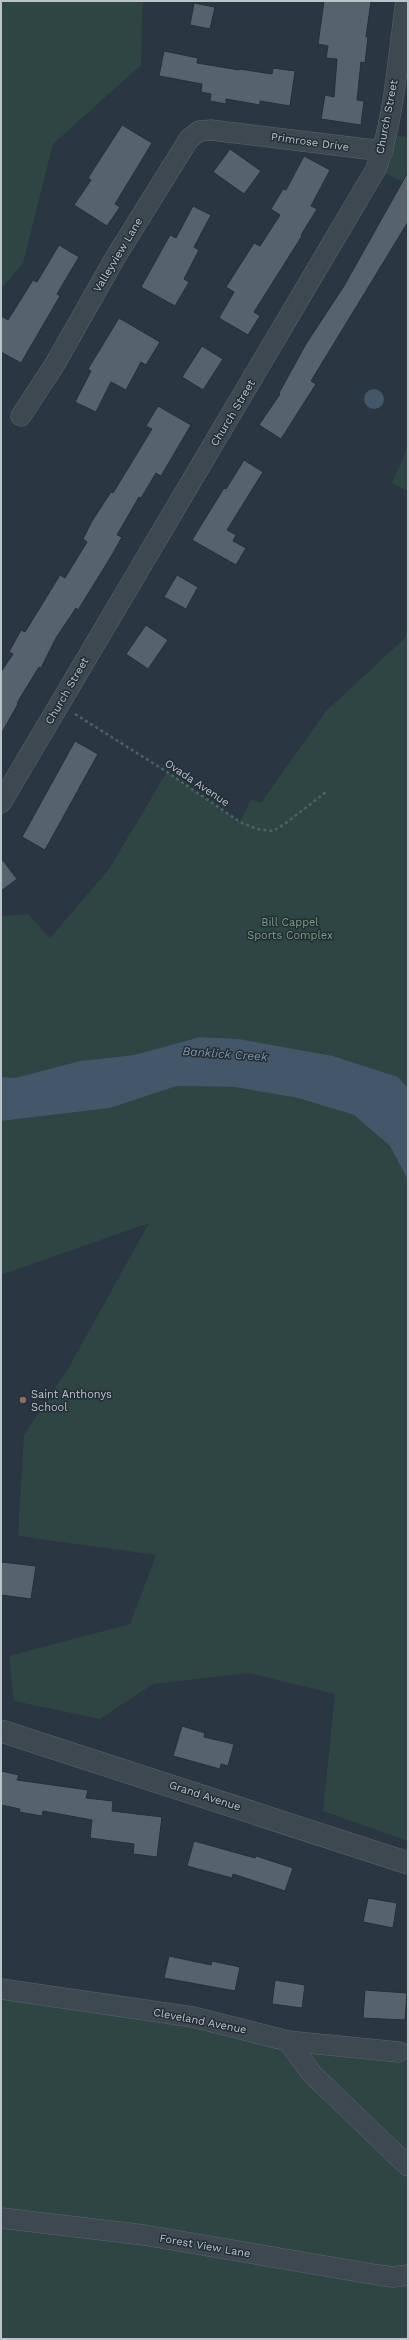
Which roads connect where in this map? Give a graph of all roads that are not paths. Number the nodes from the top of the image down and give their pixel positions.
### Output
1 (406, 1) edge
2 (237, 132) joint
3 (383, 152) junction
4 (21, 416) dead end
5 (1, 803) edge
6 (1, 1731) edge
7 (408, 1863) edge
8 (1, 1989) edge
9 (288, 2041) junction
10 (399, 2052) dead end
11 (408, 2166) edge
12 (1, 2218) edge
13 (408, 2275) edge

1 - 3 street, Church Street
2 - 3 street, Primrose Drive
2 - 4 street, Valleyview Lane
3 - 5 street, Church Street
6 - 7 street, Grand Avenue
8 - 9 street, Cleveland Avenue
9 - 10 street, Cleveland Avenue
9 - 11 street
12 - 13 street, Forest View Lane

